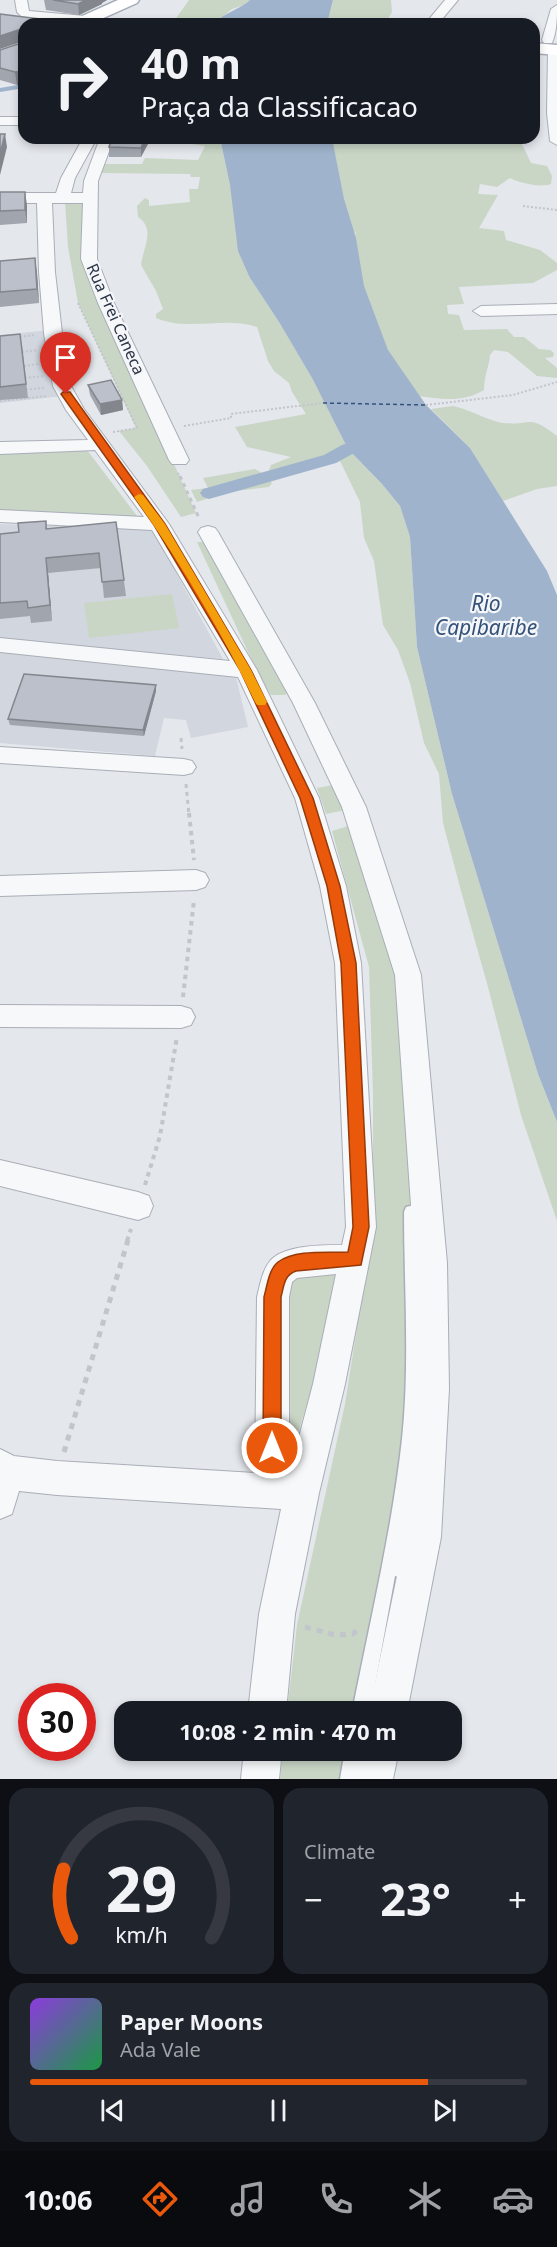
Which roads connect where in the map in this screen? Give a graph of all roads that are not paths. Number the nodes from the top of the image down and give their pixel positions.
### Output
1 (21, 0) edge
2 (131, 0) edge
3 (452, 0) edge
4 (557, 9) edge
5 (54, 18) edge
6 (90, 18) edge
7 (436, 18) edge
8 (550, 46) edge
9 (0, 121) edge
10 (18, 122) edge
11 (557, 141) edge
12 (87, 144) edge
13 (104, 144) edge
14 (0, 198) edge
15 (53, 198) junction
16 (91, 198) junction
17 (557, 309) edge
18 (481, 311) dead end
19 (97, 440) junction
20 (0, 448) edge
21 (179, 460) road end
22 (0, 516) edge
23 (159, 524) junction
24 (208, 532) road end
25 (0, 645) edge
26 (246, 670) junction
27 (0, 756) edge
28 (184, 767) road end
29 (196, 880) road end
30 (0, 886) edge
31 (0, 1016) edge
32 (181, 1017) road end
33 (0, 1173) edge
34 (138, 1206) road end
35 (355, 1259) junction
36 (1, 1478) edge
37 (287, 1492) junction
38 (268, 1701) edge
39 (363, 1701) edge
40 (374, 1701) edge
41 (390, 1701) edge
42 (262, 1761) edge
43 (352, 1761) edge
44 (363, 1761) edge
45 (378, 1761) edge
46 (260, 1779) edge
47 (348, 1779) edge
48 (359, 1779) edge
49 (374, 1779) edge

1 - 5 street
2 - 6 main road
3 - 7 street
4 - 8 street
8 - 11 street
9 - 10 street
12 - 15 street
13 - 16 street, Rua Frei Caneca
14 - 15 street
15 - 16 street
15 - 19 street
16 - 21 street, Rua Frei Caneca
17 - 18 street
19 - 20 street
19 - 23 street
22 - 23 street
23 - 26 street
24 - 41 street
25 - 26 street
26 - 35 street
27 - 28 street
29 - 30 street
31 - 32 street
33 - 34 street
35 - 37 street
35 - 37 street
36 - 37 street
37 - 38 street
39 - 40 lane
42 - 46 street
43 - 47 lane
44 - 48 lane
45 - 49 street

